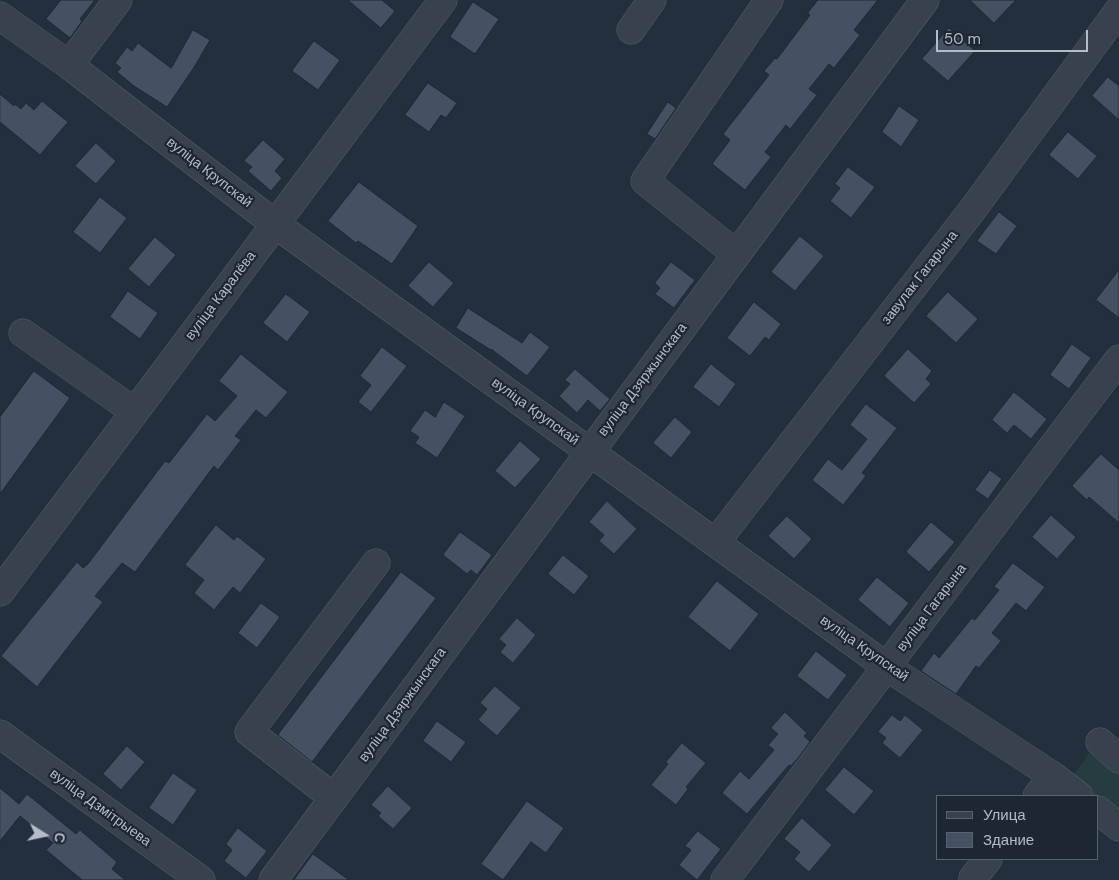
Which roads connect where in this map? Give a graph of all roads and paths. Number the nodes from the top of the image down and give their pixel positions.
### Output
1 (118, 0) edge
2 (442, 0) edge
3 (652, 0) edge
4 (769, 0) edge
5 (925, 0) edge
6 (1119, 10) edge
7 (0, 16) edge
8 (631, 30) dead end
9 (70, 65) junction
10 (275, 224) junction
11 (736, 254) junction
12 (23, 334) dead end
13 (1119, 359) edge
14 (135, 412) junction
15 (590, 452) junction
16 (716, 542) junction
17 (376, 563) dead end
18 (0, 592) edge
19 (887, 667) junction
20 (0, 734) edge
21 (1045, 786) edge
22 (1076, 795) edge
23 (334, 798) junction
24 (1099, 811) edge
25 (1119, 827) edge
26 (987, 860) edge
27 (201, 880) edge
28 (273, 880) edge
29 (725, 880) edge
30 (974, 880) edge

1 - 9 street
2 - 10 street, вуліца Каралёва
3 - 8 street
4 - 11 street
5 - 11 street, вуліца Дзяржынскага
6 - 16 street, завулак Гагарына
7 - 9 street, вуліца Крупскай
9 - 10 street, вуліца Крупскай
10 - 14 street, вуліца Каралёва
10 - 15 street, вуліца Крупскай
11 - 15 street, вуліца Дзяржынскага
12 - 14 street
13 - 19 street, вуліца Гагарына
14 - 18 street, вуліца Каралёва
15 - 16 street, вуліца Крупскай
15 - 23 street, вуліца Дзяржынскага
16 - 19 street, вуліца Крупскай
17 - 23 street
19 - 21 street, вуліца Крупскай
19 - 29 street, вуліца Гагарына
20 - 27 street, вуліца Дзмітрыева
21 - 22 street, вуліца Крупскай
23 - 28 street, вуліца Дзяржынскага
24 - 25 street
26 - 30 street

